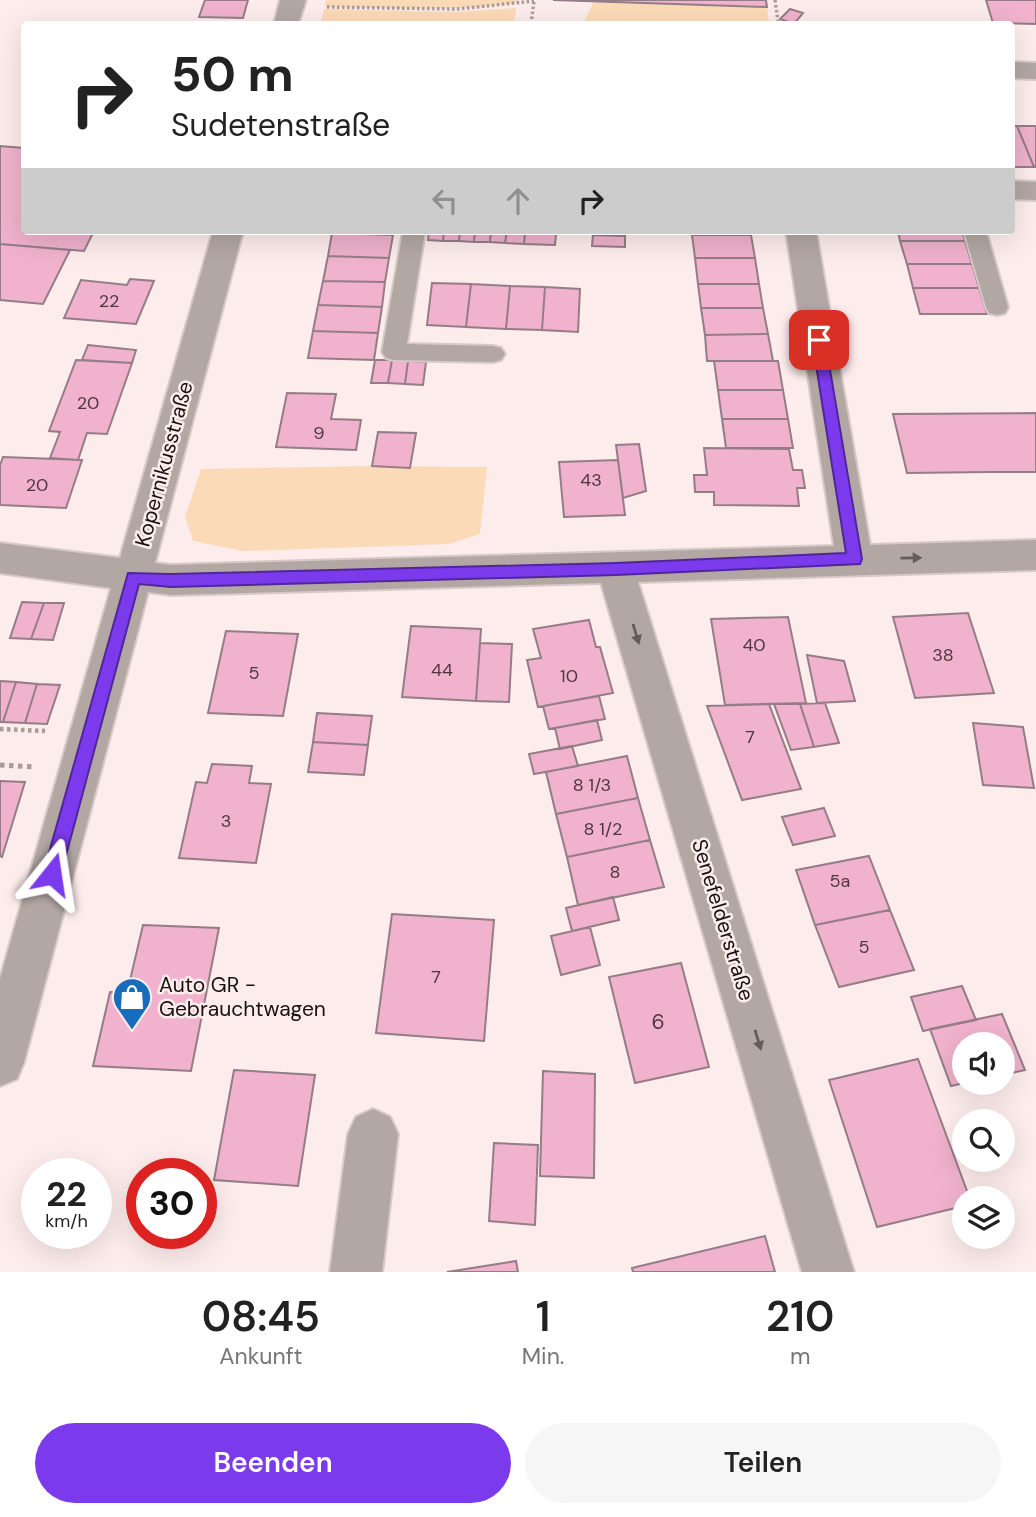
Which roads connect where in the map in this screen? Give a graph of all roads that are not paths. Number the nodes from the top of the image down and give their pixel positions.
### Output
1 (1015, 70) edge
2 (1036, 71) edge
3 (1015, 190) edge
4 (1036, 191) edge
5 (227, 235) edge
6 (413, 235) edge
7 (802, 235) edge
8 (976, 235) edge
9 (998, 307) dead end
10 (493, 354) dead end
11 (1036, 555) edge
12 (0, 558) edge
13 (855, 559) junction
14 (616, 569) junction
15 (133, 577) junction
16 (0, 1062) edge
17 (373, 1134) dead end
18 (356, 1272) edge
19 (828, 1272) edge

1 - 2 street
3 - 4 street
5 - 15 street, Kopernikusstraße
6 - 10 lane
7 - 13 street
8 - 9 lane
13 -> 11 street
12 - 15 street
13 - 14 street
14 - 15 street
14 -> 19 street, Senefelderstraße
15 - 16 street, Kopernikusstraße
17 - 18 street

